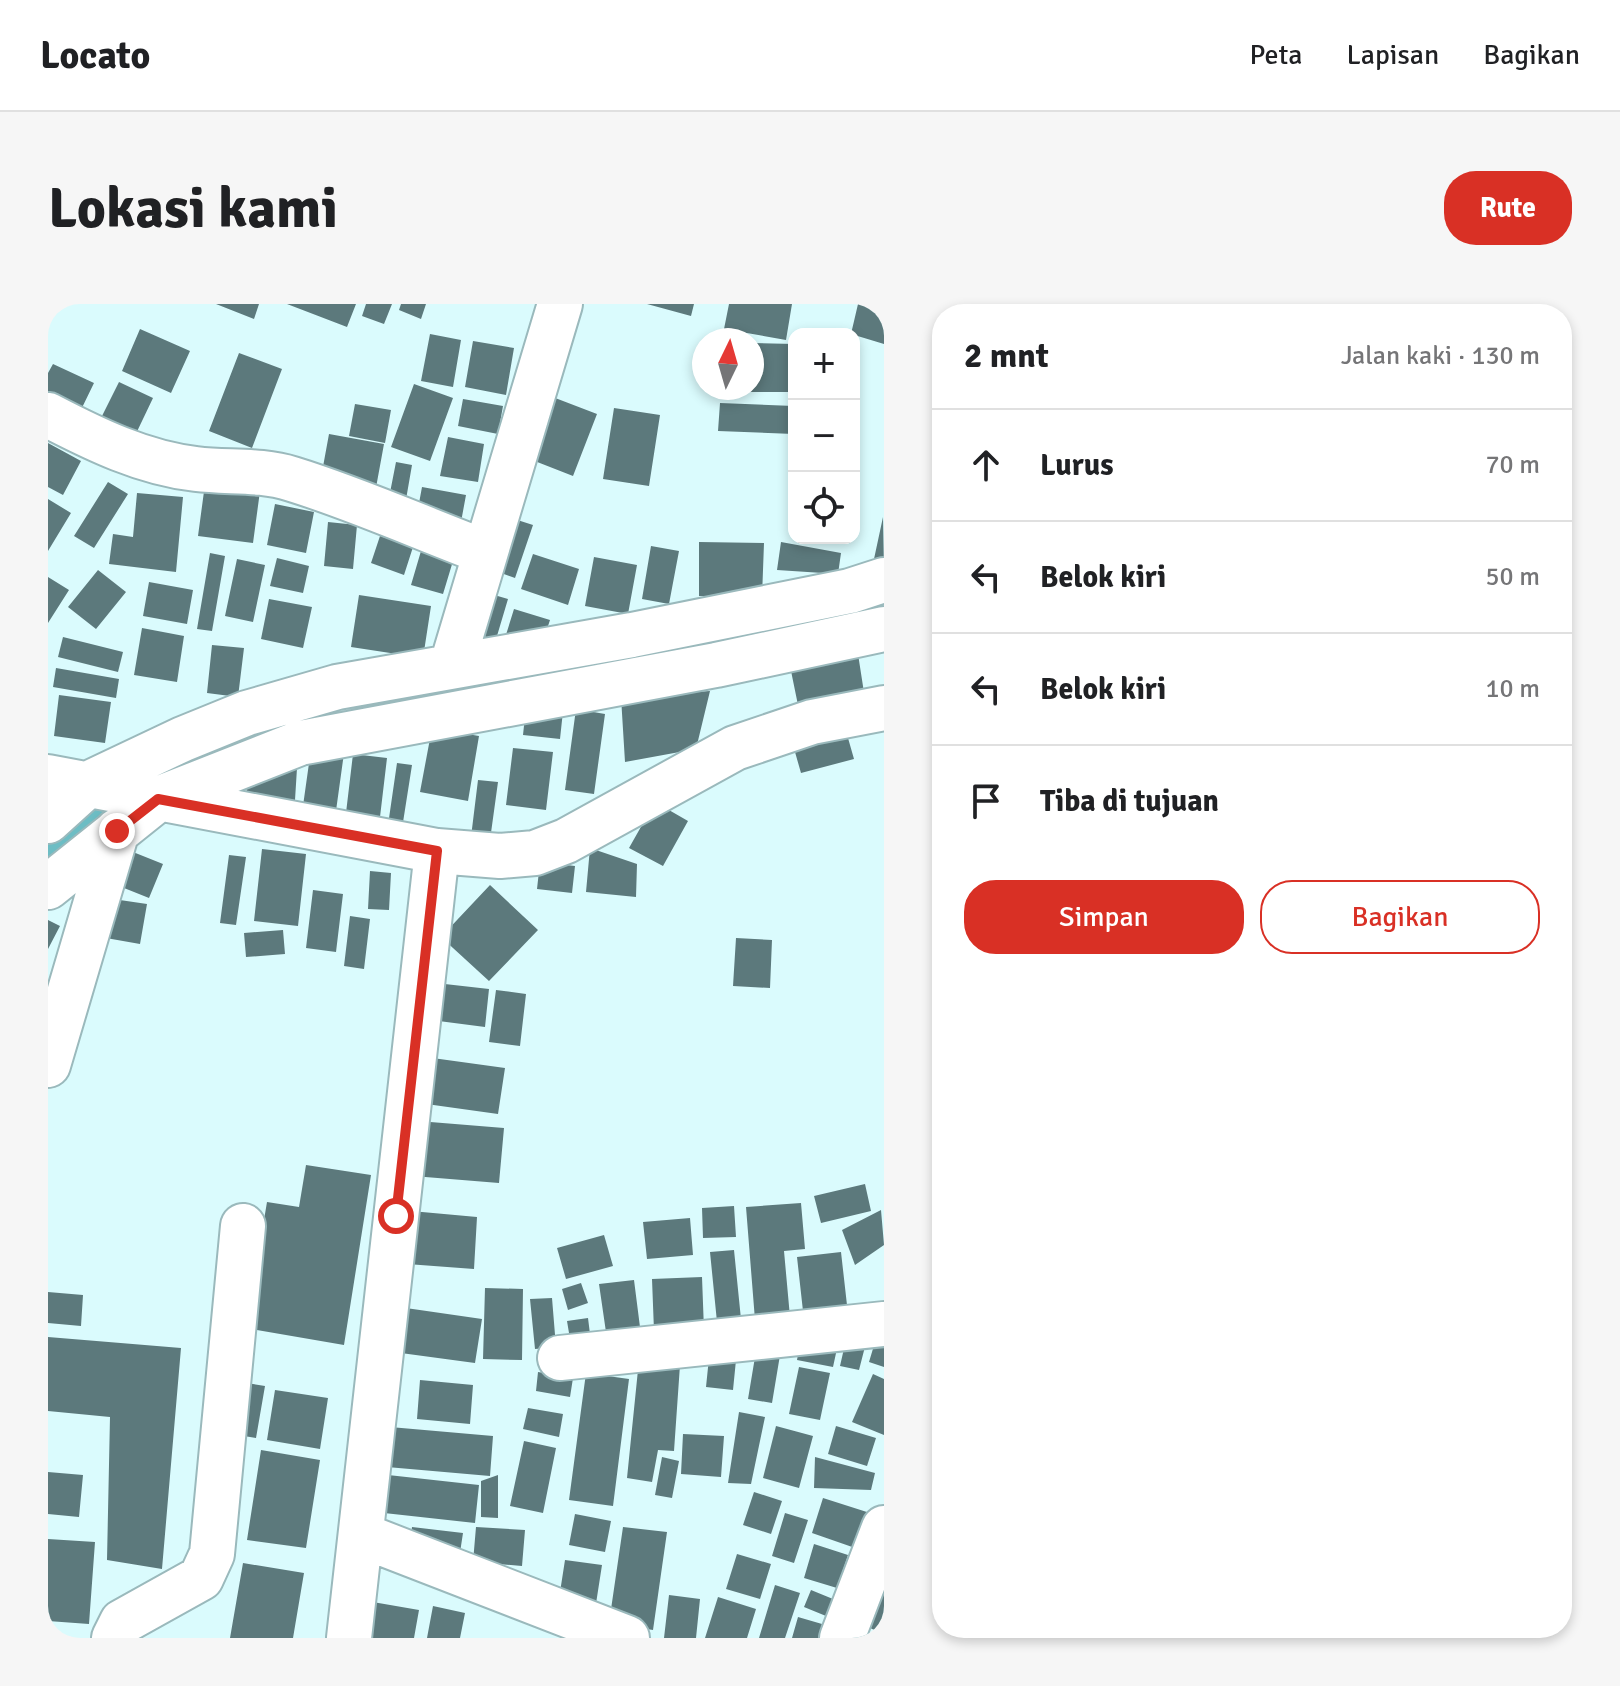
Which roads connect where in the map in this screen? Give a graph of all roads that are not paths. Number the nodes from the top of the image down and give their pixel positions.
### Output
1 (560, 304) edge
2 (48, 415) edge
3 (485, 552) junction
4 (884, 580) edge
5 (884, 629) edge
6 (452, 665) junction
7 (884, 708) edge
8 (48, 777) edge
9 (96, 785) junction
10 (154, 798) junction
11 (48, 821) edge
12 (117, 831) junction
13 (437, 851) junction
14 (48, 887) edge
15 (48, 1065) edge
16 (243, 1226) dead end
17 (884, 1324) edge
18 (560, 1358) dead end
19 (884, 1528) edge
20 (361, 1535) junction
21 (114, 1638) edge
22 (349, 1638) edge
23 (627, 1638) edge
24 (842, 1638) edge

1 - 3 street
2 - 3 street
3 - 6 street
4 - 6 street
5 - 10 street
6 - 9 street
7 - 13 street
8 - 9 street
9 - 10 street
9 - 11 street
10 - 12 street
10 - 13 street
12 - 14 street
12 - 15 street
13 - 20 street
16 - 21 street
17 - 18 street
19 - 24 street
20 - 22 street
20 - 23 street

